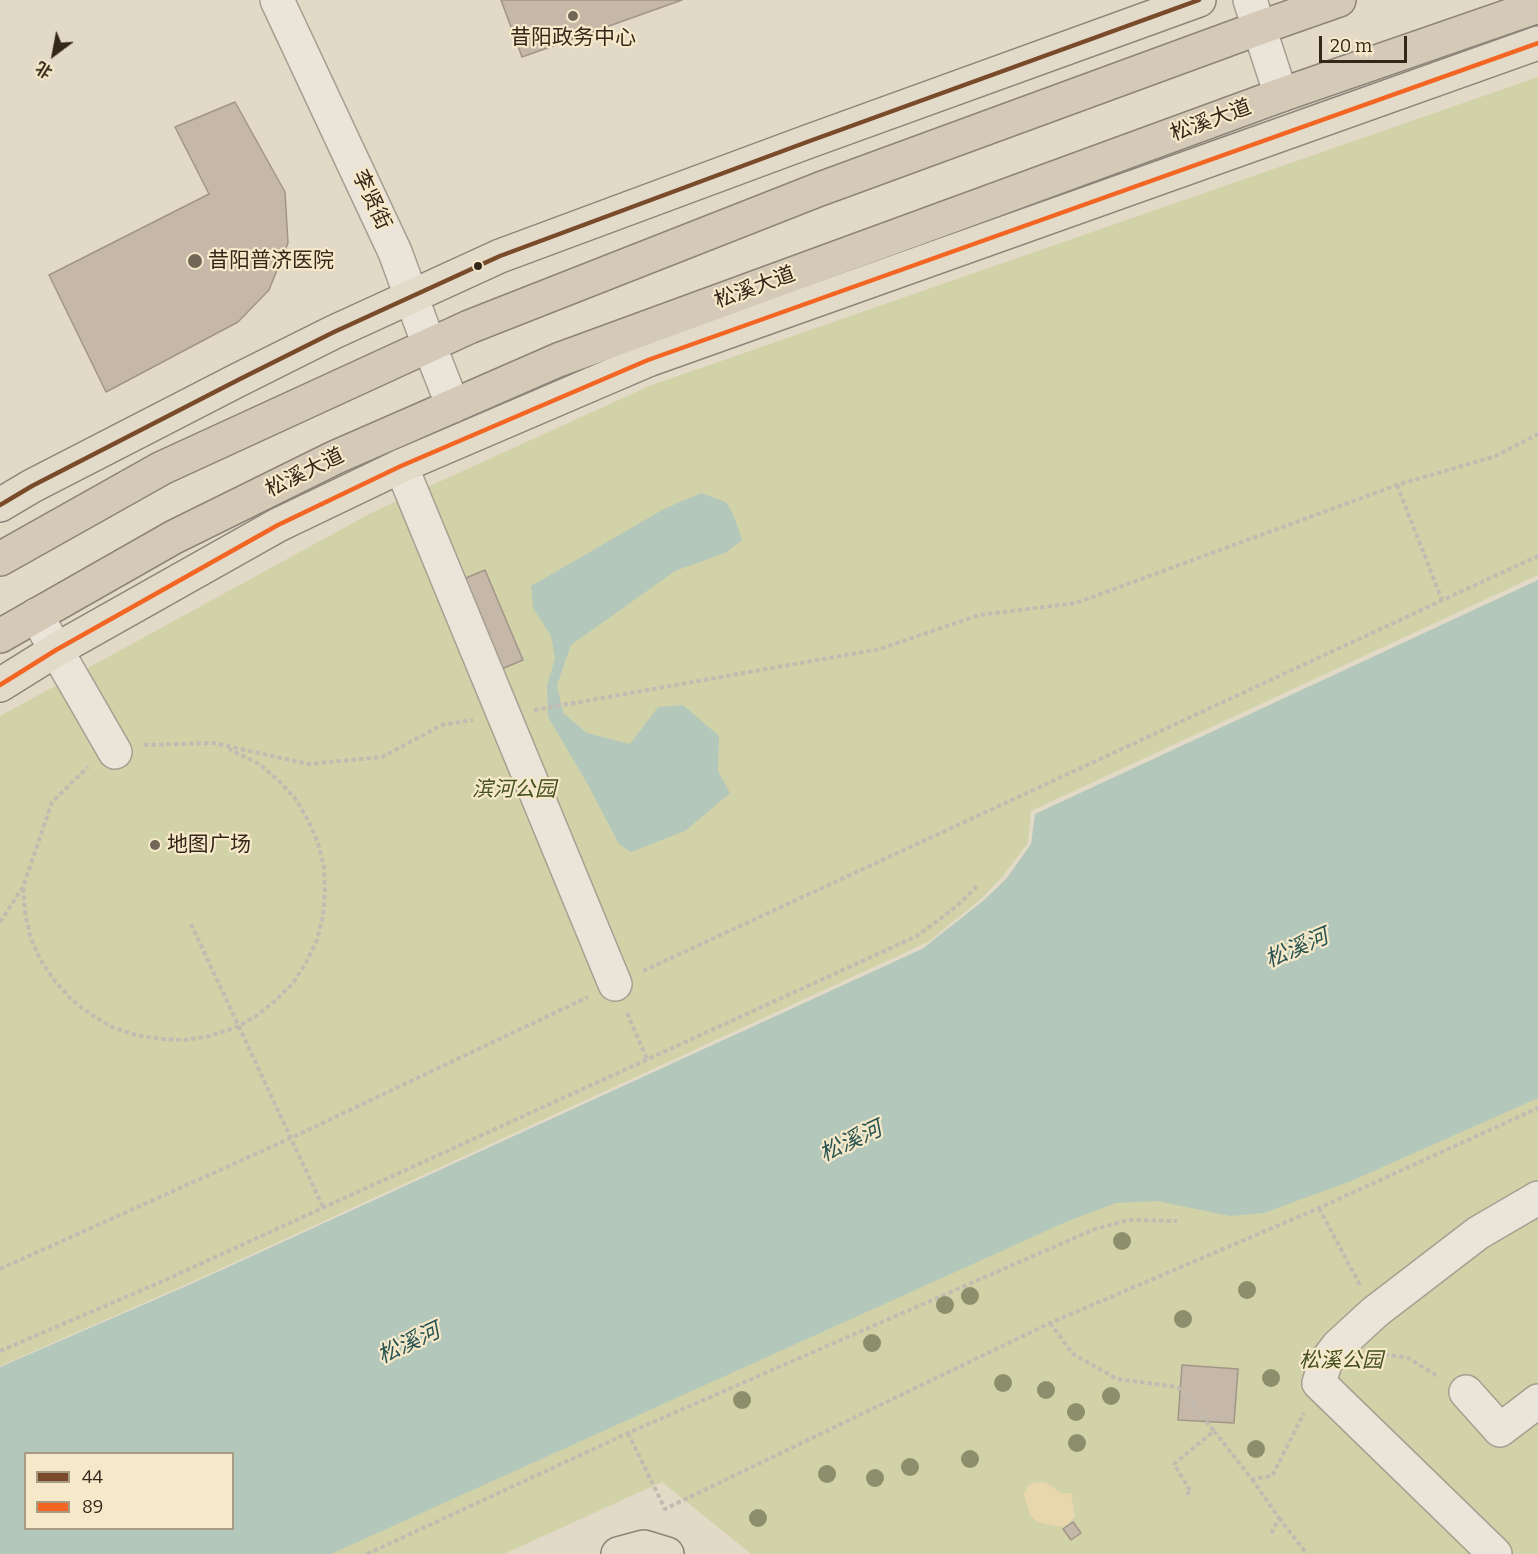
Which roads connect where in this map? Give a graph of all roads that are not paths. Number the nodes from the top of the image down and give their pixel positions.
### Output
1 (277, 0) edge
2 (1200, 0) edge
3 (1339, 0) edge
4 (1538, 6) edge
5 (1254, 14) edge
6 (1538, 43) edge
7 (1281, 95) junction
8 (411, 297) junction
9 (429, 345) junction
10 (453, 406) junction
11 (402, 466) junction
12 (0, 505) edge
13 (0, 559) edge
14 (36, 615) junction
15 (0, 636) edge
16 (56, 650) junction
17 (0, 685) edge
18 (115, 752) road end
19 (615, 984) road end
20 (1538, 1198) edge
21 (1466, 1392) road end
22 (1538, 1401) edge
23 (618, 1554) edge
24 (666, 1554) edge
25 (1495, 1554) edge

1 - 8 street, 李贤街
2 - 8 main road
3 - 5 highway
4 - 7 highway, 松溪大道
5 - 7 street
5 - 9 highway
6 - 11 main road
7 - 10 highway, 松溪大道
8 - 9 street, 李贤街
8 - 12 main road
9 - 10 street, 李贤街
9 - 13 highway
10 - 14 highway, 松溪大道
11 - 16 main road
11 - 19 street
14 - 15 highway, 松溪大道
14 - 16 street
16 - 17 main road
16 - 18 street
20 - 25 street
21 - 22 street
23 - 24 main road

